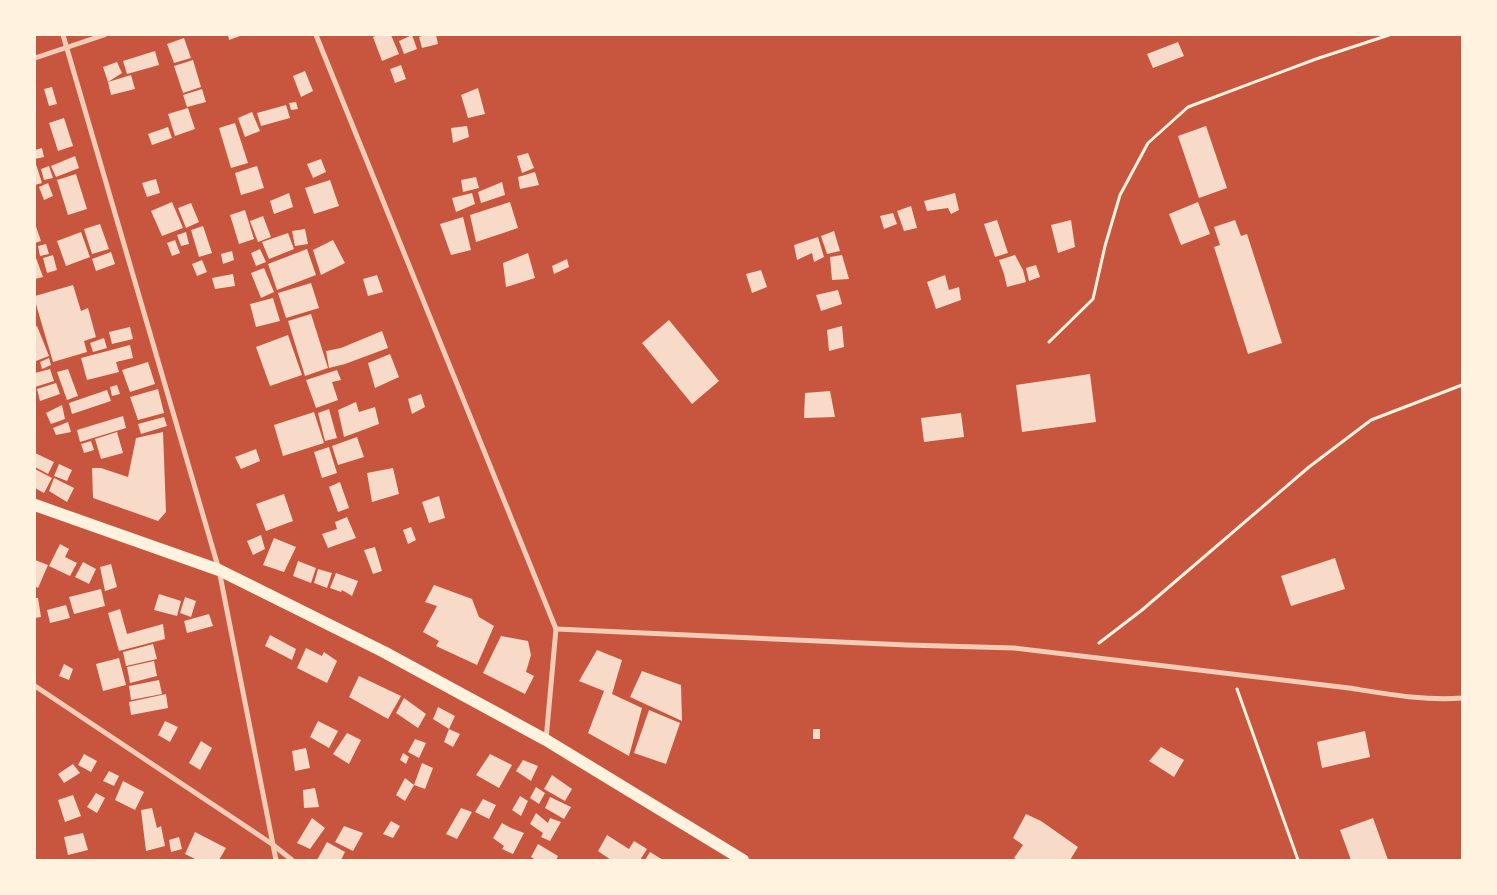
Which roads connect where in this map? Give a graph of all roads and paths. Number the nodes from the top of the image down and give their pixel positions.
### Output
1 (64, 35) edge
2 (104, 35) edge
3 (316, 35) edge
4 (1389, 35) edge
5 (68, 47) junction
6 (35, 58) edge
7 (1049, 342) dead end
8 (1462, 385) edge
9 (35, 505) edge
10 (220, 570) junction
11 (556, 629) junction
12 (1082, 656) junction
13 (1231, 674) junction
14 (35, 686) edge
15 (1462, 698) edge
16 (546, 740) junction
17 (272, 844) junction
18 (276, 860) edge
19 (292, 860) edge
20 (742, 860) edge
21 (1298, 860) edge

1 - 5 street
2 - 5 street
3 - 11 street
4 - 7 path
5 - 6 street
5 - 10 street
8 - 12 path
9 - 10 main road
10 - 16 main road
10 - 17 street
11 - 12 street
11 - 16 street
12 - 13 street
13 - 15 street
13 - 21 path
14 - 17 street
16 - 20 main road
17 - 18 street
17 - 19 street

